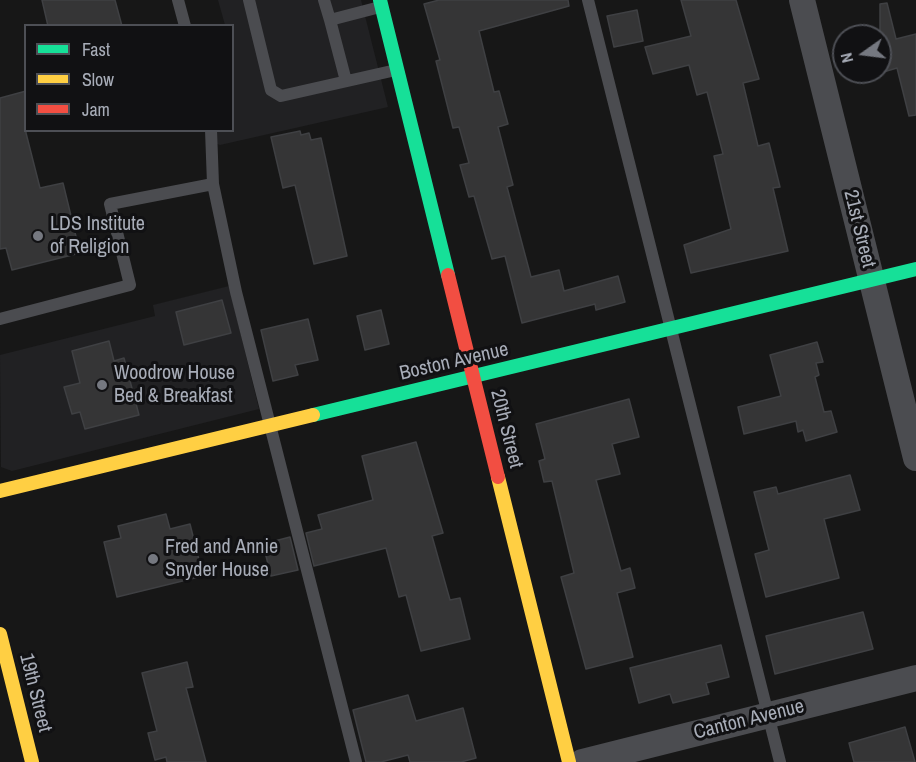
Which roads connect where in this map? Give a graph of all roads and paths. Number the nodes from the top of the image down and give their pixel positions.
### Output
1 (178, 0) edge
2 (249, 0) edge
3 (324, 0) edge
4 (588, 0) edge
5 (802, 0) edge
6 (380, 3) edge
7 (330, 20) junction
8 (184, 24) edge
9 (397, 69) junction
10 (346, 81) junction
11 (211, 132) edge
12 (213, 184) junction
13 (916, 269) edge
14 (872, 280) junction
15 (0, 319) edge
16 (672, 329) junction
17 (473, 377) junction
18 (269, 425) junction
19 (916, 458) edge
20 (0, 491) edge
21 (0, 634) edge
22 (916, 678) edge
23 (769, 715) junction
24 (32, 762) edge
25 (356, 762) edge
26 (569, 762) edge
27 (582, 762) edge
28 (780, 762) edge

1 - 8 lane
2 - 10 lane
3 - 7 lane
4 - 16 lane
5 - 14 street, 21st Street
6 - 7 lane
6 - 9 street, 20th Street
7 - 10 lane
9 - 10 lane
9 - 17 street, 20th Street
11 - 12 lane
12 - 15 lane
12 - 18 lane
13 - 14 street, Boston Avenue
14 - 16 street, Boston Avenue
14 - 19 street, 21st Street
16 - 17 street, Boston Avenue
16 - 23 lane
17 - 18 street, Boston Avenue
17 - 26 street, 20th Street
18 - 20 street, Boston Avenue
18 - 25 lane
21 - 24 street, 19th Street
22 - 23 street, Canton Avenue
23 - 27 street, Canton Avenue
23 - 28 lane

